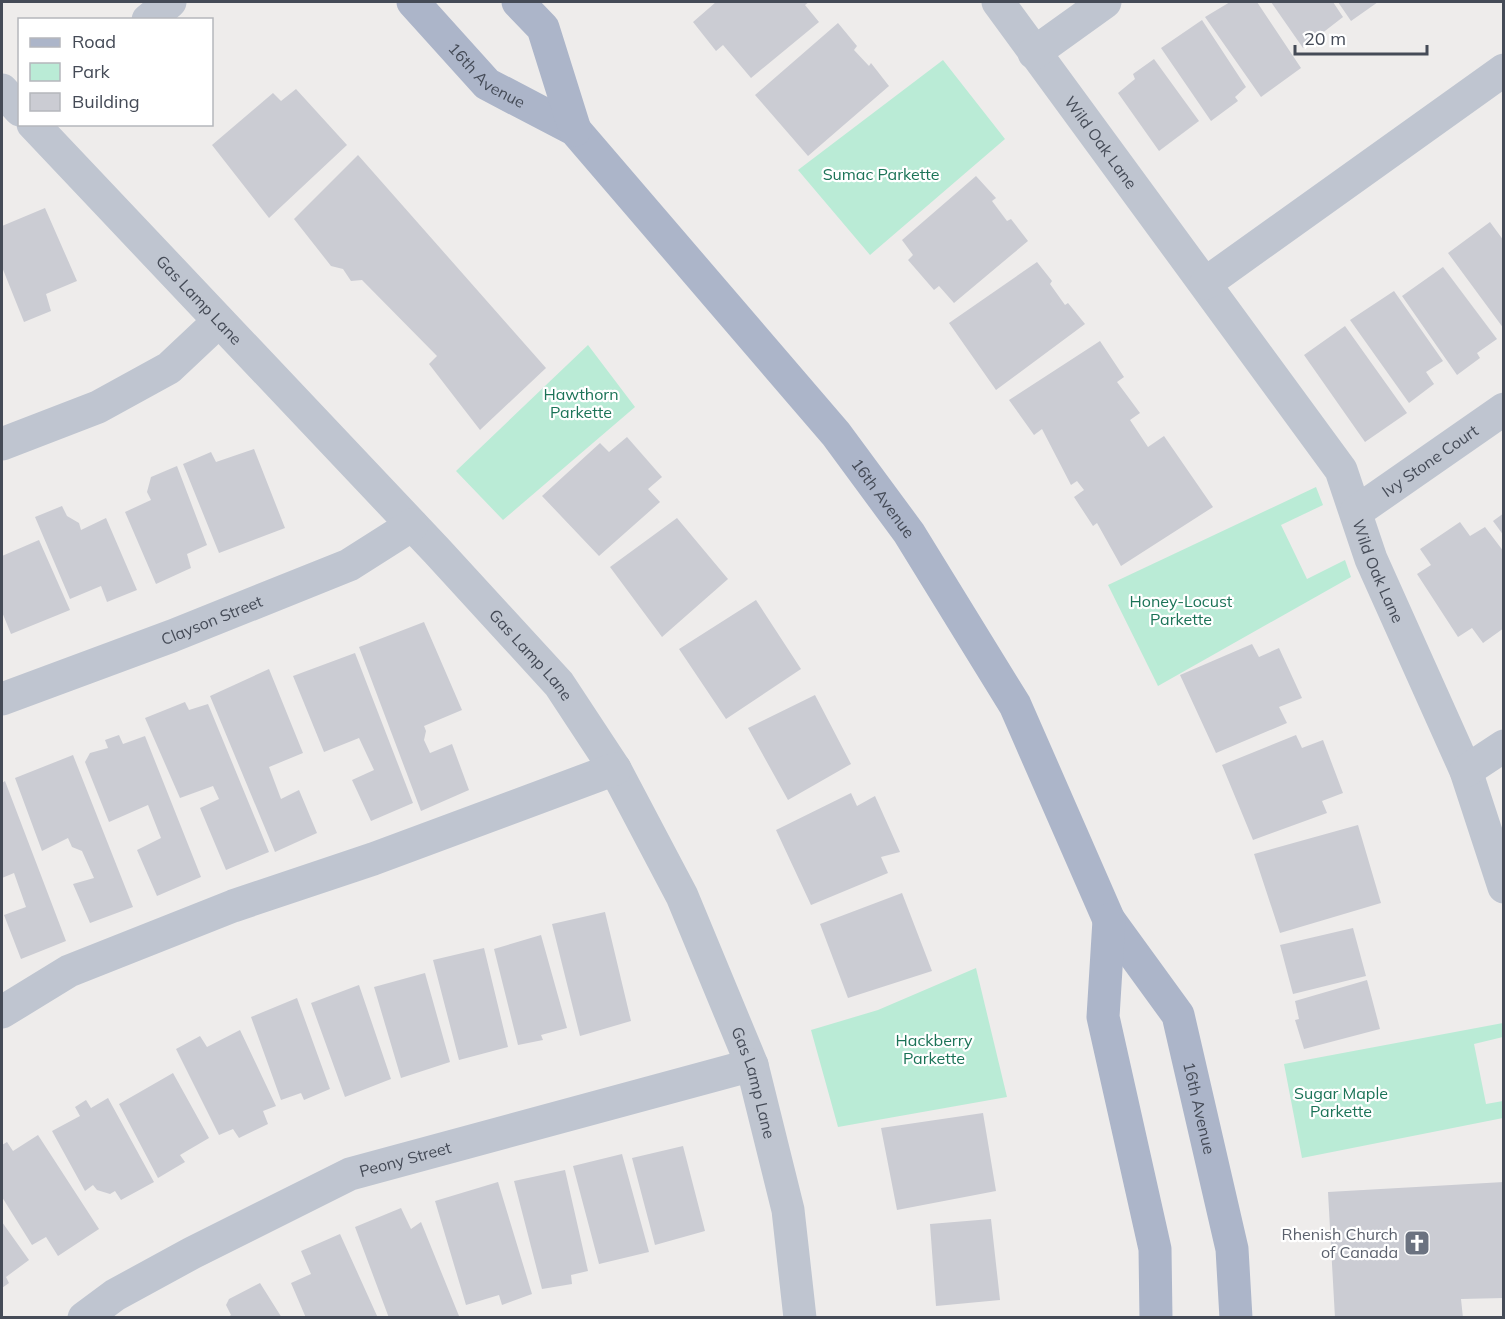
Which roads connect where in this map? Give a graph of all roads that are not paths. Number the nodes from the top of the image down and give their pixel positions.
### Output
1 (170, 2) edge
2 (413, 2) edge
3 (518, 2) edge
4 (998, 2) edge
5 (1105, 2) edge
6 (150, 18) edge
7 (1034, 52) junction
8 (1503, 70) edge
9 (31, 126) edge
10 (574, 130) junction
11 (1206, 283) junction
12 (219, 321) junction
13 (1503, 409) edge
14 (2, 444) edge
15 (1356, 512) junction
16 (412, 525) junction
17 (2, 699) edge
18 (1503, 746) edge
19 (615, 769) junction
20 (1466, 771) junction
21 (1503, 887) edge
22 (1109, 920) junction
23 (2, 1012) edge
24 (752, 1065) junction
25 (84, 1317) edge
26 (800, 1317) edge
27 (1156, 1317) edge
28 (1236, 1317) edge

1 - 6 street
2 - 10 main road, 16th Avenue
3 - 10 main road, 16th Avenue
4 - 7 street, Wild Oak Lane
5 - 7 street
7 - 11 street, Wild Oak Lane
8 - 11 street
9 - 12 street, Gas Lamp Lane
10 - 22 main road, 16th Avenue
11 - 15 street, Wild Oak Lane
12 - 14 street
12 - 16 street, Gas Lamp Lane
13 - 15 street, Ivy Stone Court
15 - 20 street, Wild Oak Lane
16 - 17 street, Clayson Street
16 - 19 street, Gas Lamp Lane
18 - 20 street
19 - 23 street
19 - 24 street, Gas Lamp Lane
20 - 21 street, Wild Oak Lane
22 - 27 main road, 16th Avenue
22 - 28 main road, 16th Avenue
24 - 25 street, Peony Street
24 - 26 street, Gas Lamp Lane

